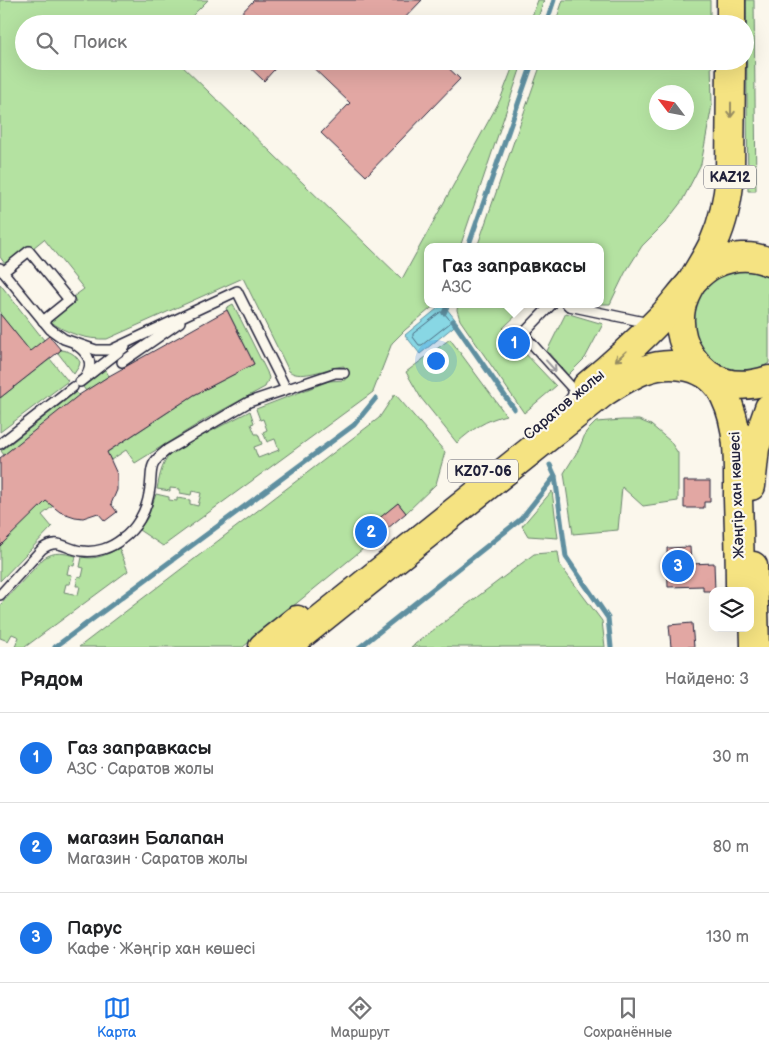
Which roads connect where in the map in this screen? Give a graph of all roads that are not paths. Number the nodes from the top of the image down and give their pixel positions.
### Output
1 (731, 0) edge
2 (731, 15) edge
3 (731, 70) edge
4 (769, 262) edge
5 (1, 270) edge
6 (692, 284) junction
7 (202, 307) junction
8 (548, 308) edge
9 (578, 308) edge
10 (43, 321) junction
11 (654, 324) junction
12 (136, 338) junction
13 (64, 339) junction
14 (122, 362) dead end
15 (344, 373) dead end
16 (710, 376) junction
17 (769, 380) edge
18 (78, 383) junction
19 (286, 389) junction
20 (567, 403) junction
21 (769, 408) edge
22 (0, 444) edge
23 (740, 587) edge
24 (0, 595) edge
25 (741, 632) edge
26 (264, 647) edge
27 (286, 647) edge
28 (741, 647) edge
29 (755, 647) edge

1 - 2 main road
3 -> 6 main road, Жәңгір хан көшесі / KAZ12
4 - 6 main road, Жәңгір хан көшесі / KAZ12
5 - 10 lane
5 - 10 lane
6 - 11 main road, Саратов жолы / KZ07-06
6 - 16 main road, Жәңгір хан көшесі / KAZ12
7 - 12 lane
7 - 14 lane
7 - 19 lane
8 -> 20 lane
9 - 11 lane
10 - 13 lane
11 -> 20 main road, Саратов жолы / KZ07-06
12 - 13 lane
12 - 18 lane
13 - 18 lane
15 - 19 lane
16 - 17 main road, Жәңгір хан көшесі / KAZ12
16 - 23 main road, Жәңгір хан көшесі / KAZ12
16 - 27 main road, Саратов жолы / KZ07-06
18 - 22 lane
19 - 24 lane
20 - 26 main road, Саратов жолы / KZ07-06
21 - 29 main road, Жәңгір хан көшесі
25 - 28 main road

